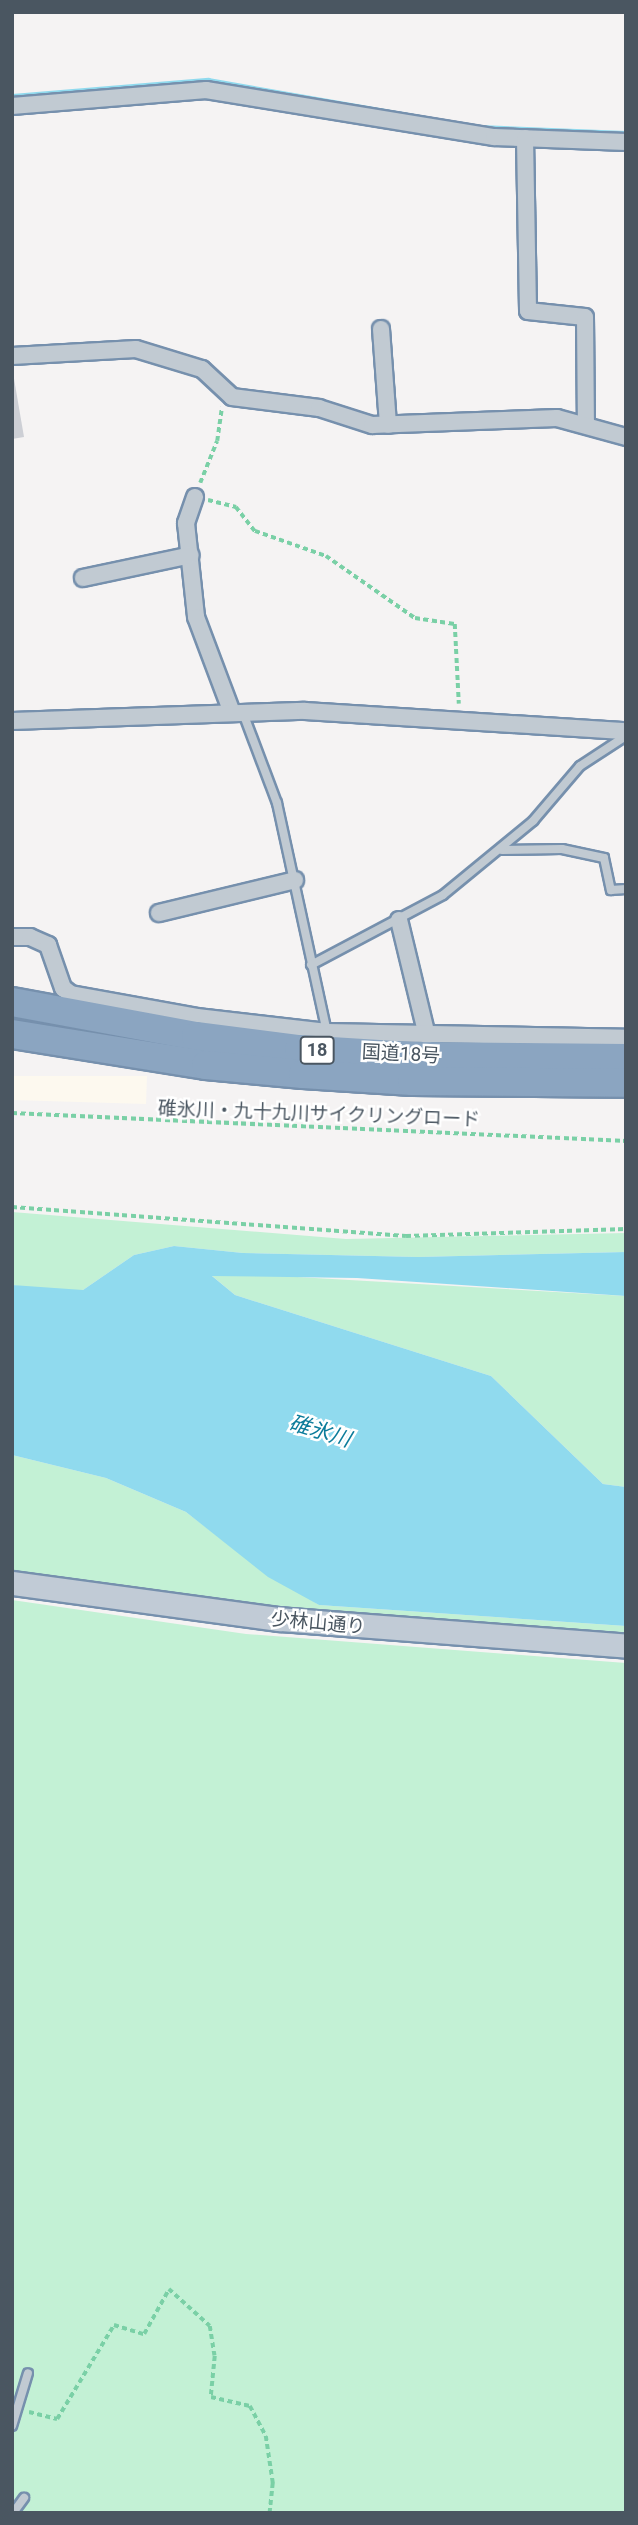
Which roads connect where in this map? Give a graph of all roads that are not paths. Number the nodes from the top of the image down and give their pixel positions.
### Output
1 (12, 106) edge
2 (525, 138) junction
3 (626, 142) edge
4 (381, 329) dead end
5 (12, 356) edge
6 (388, 425) junction
7 (586, 425) junction
8 (626, 437) edge
9 (195, 496) road end
10 (191, 555) junction
11 (83, 578) dead end
12 (237, 710) junction
13 (12, 721) edge
14 (626, 734) edge
15 (502, 850) junction
16 (295, 880) junction
17 (626, 889) edge
18 (159, 913) dead end
19 (399, 920) junction
20 (12, 937) edge
21 (311, 965) junction
22 (12, 1002) edge
23 (327, 1032) junction
24 (12, 1035) edge
25 (428, 1036) junction
26 (626, 1038) edge
27 (626, 1058) edge
28 (626, 1083) edge
29 (12, 1583) edge
30 (626, 1646) edge
31 (28, 2373) dead end
32 (12, 2426) edge
33 (24, 2498) dead end
34 (13, 2513) edge

1 - 2 street
2 - 3 street
2 - 7 street
4 - 6 street
5 - 6 street
6 - 7 street
7 - 8 street
9 - 10 street
10 - 11 street
10 - 12 street
12 - 13 street
12 - 14 street
12 - 16 lane
14 - 15 lane
15 - 17 lane
15 - 19 lane
16 - 18 street
16 - 21 lane
19 - 21 lane
19 - 25 street
20 - 23 street
21 - 23 lane
22 - 24 street
22 - 27 highway, 国道18号 / 18
23 - 25 street
24 - 28 highway, 国道18号 / 18
25 - 26 street
29 - 30 street, 少林山通り
31 - 32 lane
33 - 34 lane

